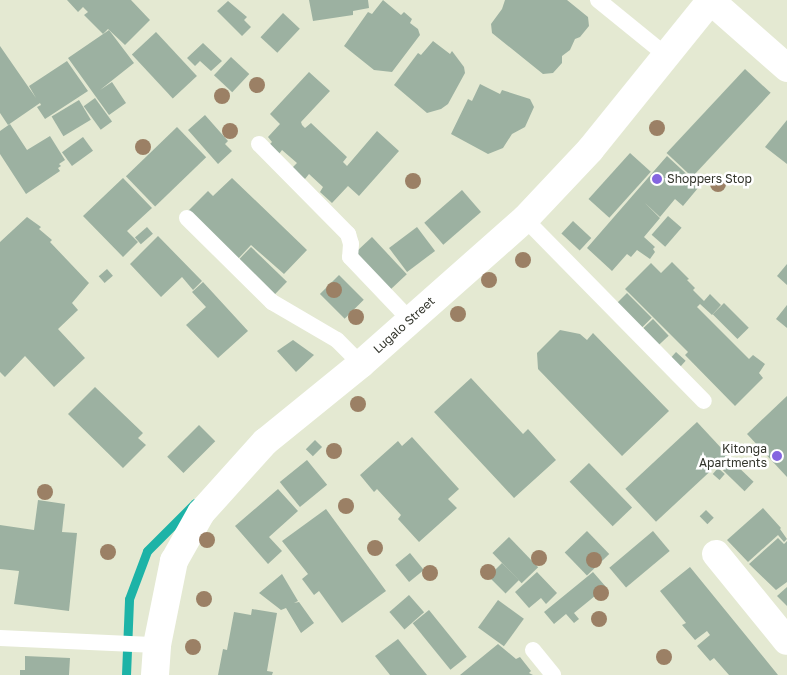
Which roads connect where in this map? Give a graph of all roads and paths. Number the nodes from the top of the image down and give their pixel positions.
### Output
1 (598, 0) edge
2 (710, 0) edge
3 (667, 56) junction
4 (787, 68) edge
5 (259, 144) dead end
6 (187, 218) dead end
7 (525, 220) junction
8 (410, 320) junction
9 (361, 364) junction
10 (704, 401) dead end
11 (716, 554) dead end
12 (0, 638) edge
13 (787, 641) edge
14 (157, 645) junction
15 (533, 650) dead end
16 (155, 675) edge
17 (553, 675) edge

1 - 3 lane
2 - 3 street, Lugalo Street
2 - 4 street
3 - 7 street, Lugalo Street
5 - 8 lane
6 - 9 lane
7 - 8 street, Lugalo Street
7 - 10 lane
8 - 9 street, Lugalo Street
9 - 14 street, Lugalo Street
11 - 13 street
12 - 14 lane
14 - 16 street, Lugalo Street
15 - 17 lane

